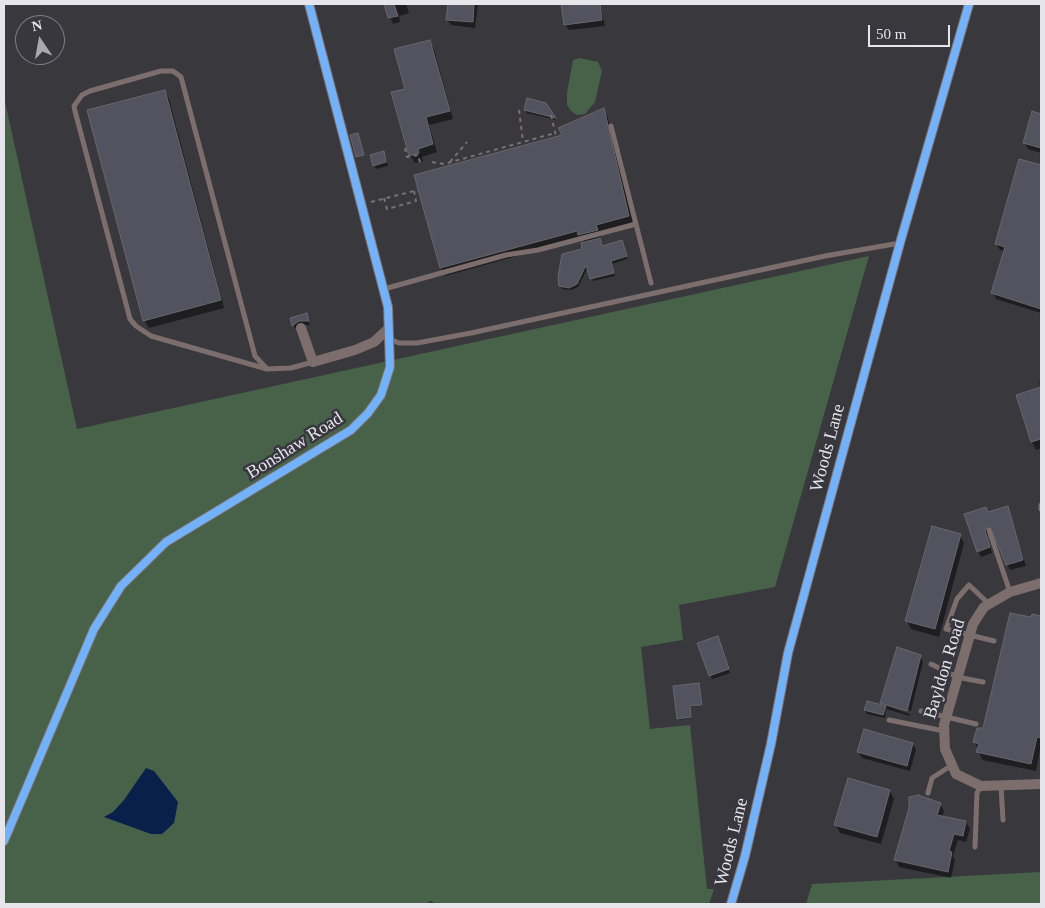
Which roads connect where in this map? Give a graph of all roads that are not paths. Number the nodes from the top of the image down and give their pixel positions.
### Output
1 (309, 4) edge
2 (968, 4) edge
3 (611, 126) dead end
4 (636, 224) junction
5 (900, 243) junction
6 (651, 283) dead end
7 (384, 289) junction
8 (301, 328) dead end
9 (389, 334) junction
10 (312, 362) junction
11 (267, 369) junction
12 (1041, 506) edge
13 (1041, 509) edge
14 (989, 530) dead end
15 (1041, 583) edge
16 (1010, 592) junction
17 (989, 604) junction
18 (969, 635) junction
19 (994, 641) dead end
20 (931, 664) dead end
21 (956, 677) junction
22 (983, 682) dead end
23 (921, 711) dead end
24 (946, 716) junction
25 (889, 720) dead end
26 (976, 724) dead end
27 (944, 731) junction
28 (952, 765) junction
29 (1041, 784) edge
30 (981, 786) junction
31 (1001, 786) junction
32 (928, 793) dead end
33 (1003, 820) dead end
34 (4, 841) edge
35 (975, 847) dead end
36 (731, 904) edge

1 - 7 street, Bonshaw Road
2 - 5 street, Woods Lane
3 - 4 lane
4 - 6 lane
4 - 7 lane
5 - 9 lane
5 - 36 street, Woods Lane
7 - 9 street, Bonshaw Road
8 - 10 street
9 - 10 street
9 - 34 street, Bonshaw Road
10 - 11 lane
11 - 11 lane
12 - 13 lane
14 - 16 lane
15 - 16 street, Bayldon Road
16 - 17 street, Bayldon Road
17 - 18 street, Bayldon Road
17 - 18 lane
18 - 19 lane
18 - 21 street, Bayldon Road
20 - 21 lane
21 - 22 lane
21 - 24 street, Bayldon Road
23 - 24 lane
24 - 26 lane
24 - 27 street, Bayldon Road
25 - 27 lane
27 - 28 street, Bayldon Road
28 - 30 street, Bayldon Road
28 - 32 lane
29 - 31 street, Bayldon Road
30 - 31 street, Bayldon Road
30 - 35 lane
31 - 33 lane

